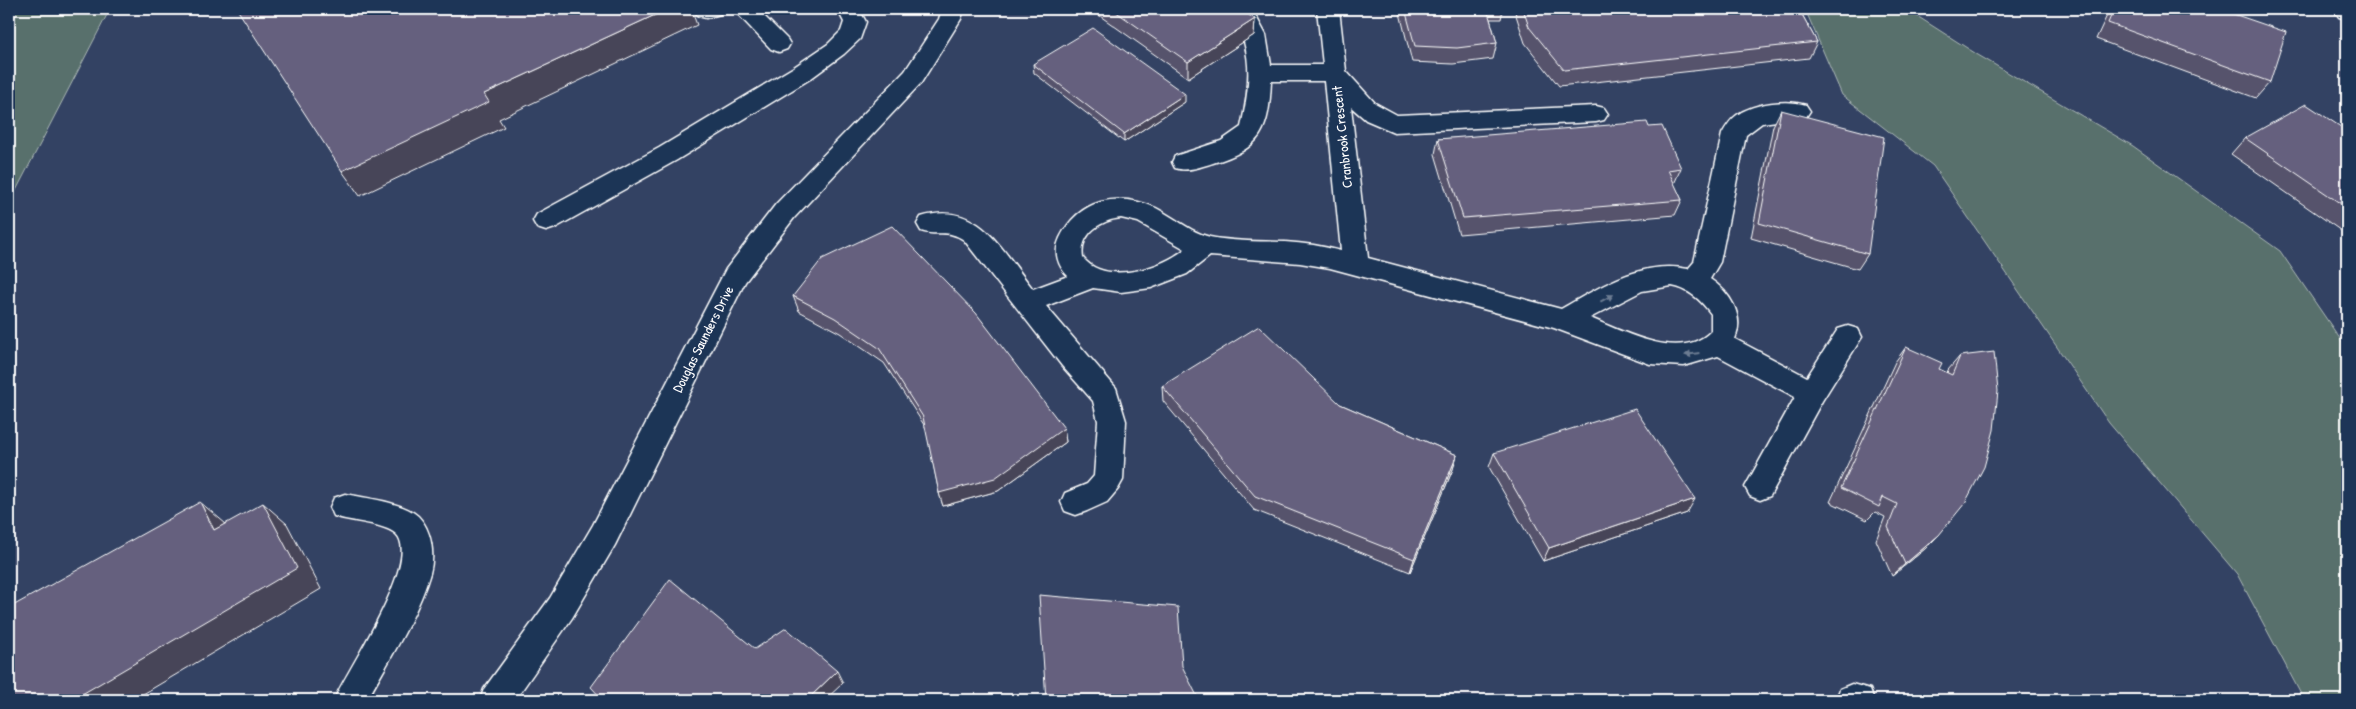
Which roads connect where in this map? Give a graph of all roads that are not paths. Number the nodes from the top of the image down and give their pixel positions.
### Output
1 (744, 9) edge
2 (848, 9) edge
3 (953, 9) edge
4 (1240, 9) edge
5 (1328, 9) edge
6 (2345, 9) edge
7 (2347, 12) edge
8 (779, 44) dead end
9 (1259, 73) junction
10 (1334, 73) junction
11 (1798, 112) edge
12 (1596, 114) dead end
13 (1184, 162) dead end
14 (546, 221) dead end
15 (930, 224) dead end
16 (1205, 246) junction
17 (1356, 266) junction
18 (1092, 278) junction
19 (1692, 281) junction
20 (1028, 302) junction
21 (1564, 320) junction
22 (1848, 336) dead end
23 (1718, 342) junction
24 (1812, 393) junction
25 (1760, 487) dead end
26 (1076, 502) dead end
27 (345, 507) dead end
28 (350, 700) edge
29 (496, 700) edge
30 (1852, 700) edge
31 (1858, 700) edge

1 - 8 street
2 - 14 street
3 - 29 street, Douglas Saunders Drive
4 - 9 street
5 - 10 street, Cranbrook Crescent
6 - 7 street
9 - 10 street
9 - 13 street
10 - 12 street
10 - 17 street, Cranbrook Crescent
11 - 19 street
15 - 20 street
16 - 17 street
16 - 18 street
16 - 18 street
17 - 21 street
18 - 20 street
21 -> 19 street
19 - 23 street
20 - 26 street
23 -> 21 street
22 - 24 street
23 - 24 street
24 - 25 street
27 - 28 street
30 - 31 street

